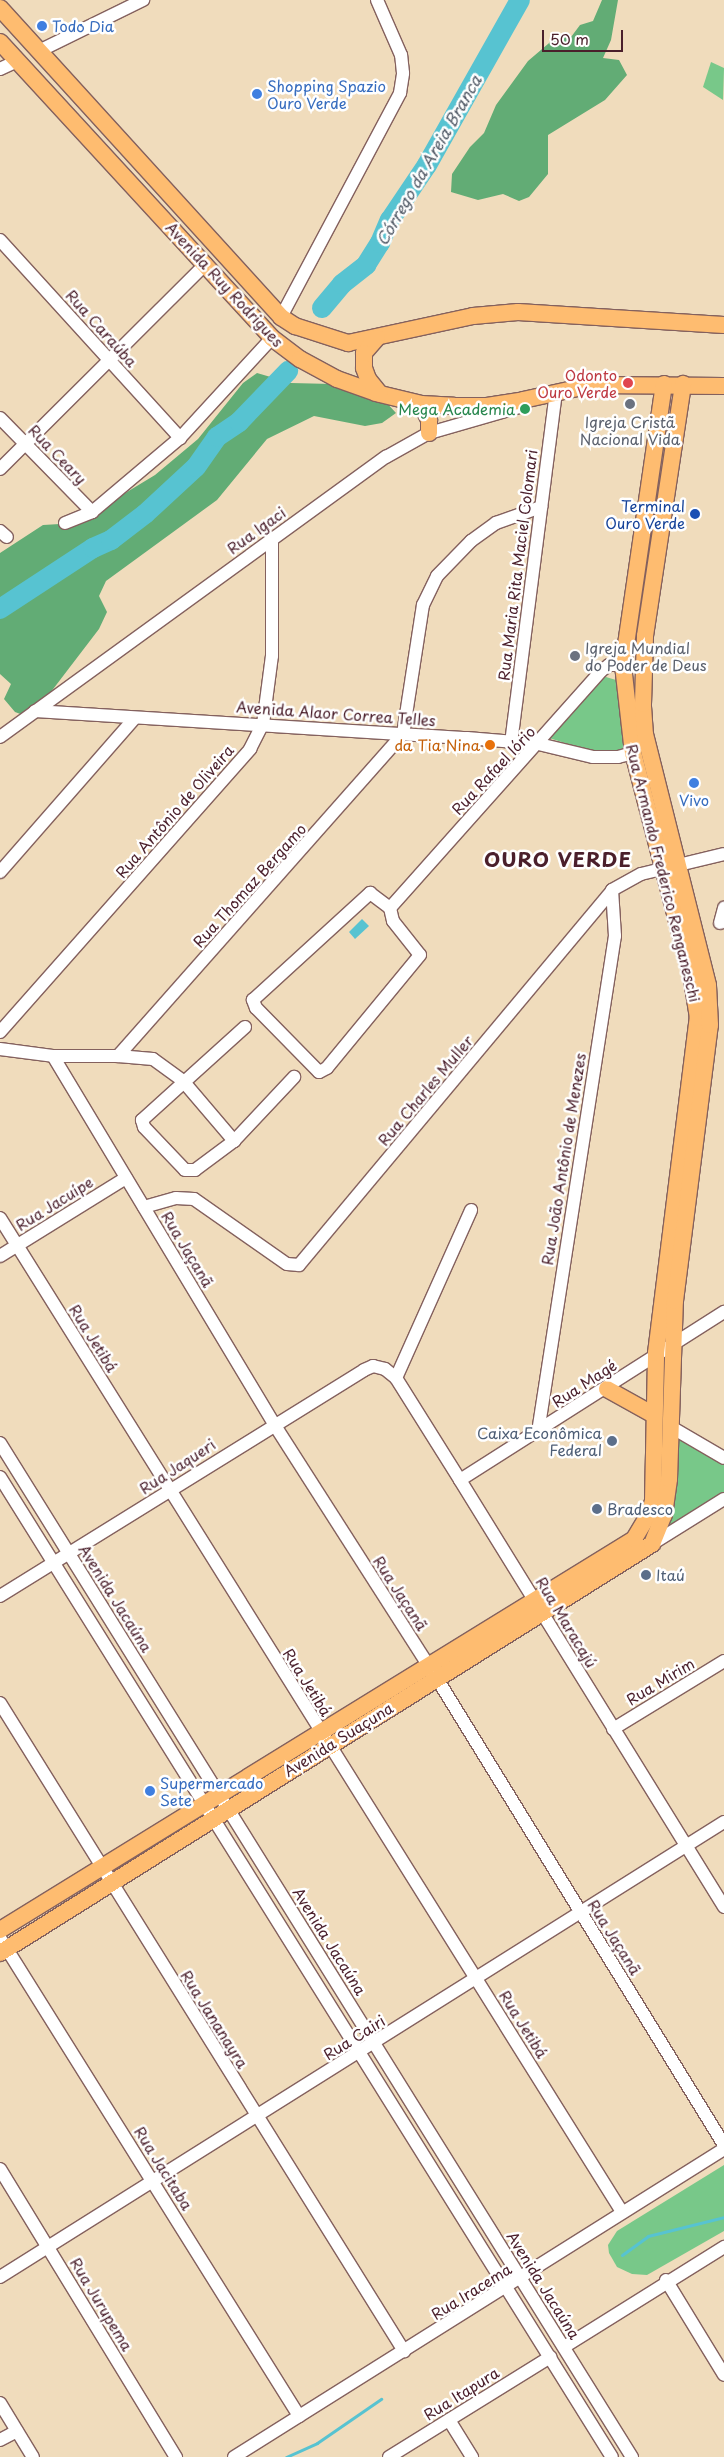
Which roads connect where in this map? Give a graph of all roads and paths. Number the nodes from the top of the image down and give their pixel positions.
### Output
1 (143, 0) edge
2 (377, 0) edge
3 (0, 8) edge
4 (0, 42) edge
5 (39, 51) junction
6 (17, 61) junction
7 (0, 69) edge
8 (2, 246) edge
9 (206, 264) junction
10 (281, 317) junction
11 (724, 325) edge
12 (272, 338) junction
13 (377, 338) junction
14 (110, 361) junction
15 (664, 384) junction
16 (683, 384) junction
17 (724, 386) edge
18 (380, 394) junction
19 (555, 394) junction
20 (421, 404) junction
21 (0, 418) edge
22 (429, 432) junction
23 (180, 438) junction
24 (26, 444) junction
25 (0, 469) edge
26 (541, 507) junction
27 (92, 512) junction
28 (65, 523) dead end
29 (272, 538) junction
30 (634, 582) junction
31 (651, 588) junction
32 (623, 665) junction
33 (642, 675) junction
34 (35, 711) junction
35 (134, 719) junction
36 (263, 724) junction
37 (403, 734) junction
38 (0, 736) edge
39 (645, 736) junction
40 (511, 743) junction
41 (538, 744) junction
42 (633, 753) junction
43 (724, 854) edge
44 (680, 864) junction
45 (663, 869) junction
46 (0, 872) edge
47 (612, 890) junction
48 (390, 908) junction
49 (724, 908) edge
50 (720, 923) dead end
51 (245, 1028) dead end
52 (0, 1032) edge
53 (0, 1049) edge
54 (53, 1056) junction
55 (118, 1056) junction
56 (294, 1077) dead end
57 (183, 1082) junction
58 (234, 1141) junction
59 (126, 1178) junction
60 (144, 1207) junction
61 (471, 1210) dead end
62 (0, 1218) edge
63 (17, 1246) junction
64 (0, 1256) edge
65 (724, 1312) edge
66 (672, 1345) junction
67 (656, 1353) junction
68 (373, 1366) joint
69 (396, 1378) junction
70 (607, 1389) junction
71 (654, 1415) junction
72 (274, 1424) junction
73 (671, 1427) junction
74 (538, 1432) junction
75 (0, 1443) edge
76 (724, 1458) edge
77 (0, 1477) edge
78 (460, 1480) junction
79 (170, 1490) junction
80 (724, 1499) edge
81 (634, 1539) joint
82 (652, 1544) junction
83 (69, 1553) junction
84 (53, 1563) junction
85 (0, 1596) edge
86 (538, 1607) junction
87 (724, 1661) edge
88 (431, 1670) junction
89 (0, 1703) edge
90 (613, 1729) junction
91 (320, 1732) junction
92 (329, 1746) junction
93 (215, 1806) junction
94 (724, 1822) edge
95 (686, 1846) junction
96 (106, 1875) junction
97 (724, 1906) edge
98 (581, 1912) junction
99 (0, 1930) edge
100 (2, 1947) edge
101 (477, 1979) junction
102 (374, 2043) junction
103 (361, 2052) junction
104 (258, 2116) junction
105 (724, 2147) edge
106 (0, 2169) edge
107 (153, 2183) junction
108 (622, 2212) junction
109 (48, 2246) junction
110 (724, 2247) edge
111 (0, 2277) edge
112 (521, 2279) junction
113 (666, 2280) junction
114 (507, 2288) junction
115 (564, 2347) junction
116 (404, 2351) junction
117 (550, 2357) junction
118 (724, 2375) edge
119 (0, 2404) edge
120 (298, 2416) junction
121 (449, 2420) junction
122 (17, 2430) junction
123 (0, 2440) edge
124 (33, 2457) edge
125 (176, 2457) edge
126 (234, 2457) edge
127 (389, 2457) edge
128 (472, 2457) edge
129 (612, 2457) edge
130 (632, 2457) edge

1 - 5 street
2 - 10 street
3 - 5 main road, Avenida Ruy Rodrigues
4 - 6 main road, Avenida Ruy Rodrigues
5 - 6 main road
5 - 10 main road, Avenida Ruy Rodrigues
6 - 7 street
6 - 9 main road, Avenida Ruy Rodrigues
8 - 14 street, Rua Caraúba
9 - 12 main road, Avenida Ruy Rodrigues
9 - 14 street
10 - 12 main road
10 - 13 main road, Avenida Ruy Rodrigues
11 - 13 main road, Avenida Ruy Rodrigues
12 - 18 main road, Avenida Ruy Rodrigues
12 - 23 street
13 - 18 main road
14 - 23 street, Rua Caraúba
14 - 24 street
15 - 16 main road, Avenida Ruy Rodrigues
15 - 19 main road, Avenida Ruy Rodrigues
15 - 30 main road, Rua Armando Frederico Renganeschi
16 - 17 main road, Avenida Ruy Rodrigues
16 - 31 main road, Rua Armando Frederico Renganeschi
18 - 20 main road, Avenida Ruy Rodrigues
19 - 20 main road, Avenida Ruy Rodrigues
19 - 22 street, Rua Igaci
19 - 26 street, Rua Maria Rita Maciel Colomari
20 - 22 main road
21 - 24 street, Rua Ceary
22 - 29 street, Rua Igaci
23 - 27 street
24 - 25 street
24 - 27 street, Rua Ceary
26 - 37 street
26 - 40 street, Rua Maria Rita Maciel Colomari
27 - 28 street
29 - 34 street, Rua Igaci
29 - 36 street, Rua Antônio de Oliveira
30 - 31 main road
30 - 32 main road, Rua Armando Frederico Renganeschi
31 - 33 main road, Rua Armando Frederico Renganeschi
32 - 33 main road
32 - 41 street, Rua Rafael Iório
32 - 42 main road, Rua Armando Frederico Renganeschi
33 - 39 main road, Rua Armando Frederico Renganeschi
34 - 35 street, Avenida Alaor Correa Telles
34 - 38 street, Rua Igaci
35 - 36 street, Avenida Alaor Correa Telles
35 - 46 street
36 - 37 street, Avenida Alaor Correa Telles
36 - 52 street, Rua Antônio de Oliveira
37 - 40 street, Avenida Alaor Correa Telles
37 - 55 street, Rua Thomaz Bergamo
39 - 42 main road
39 - 44 main road, Rua Armando Frederico Renganeschi
40 - 41 street, Avenida Alaor Correa Telles
41 - 42 street, Avenida Alaor Correa Telles
41 - 48 street, Rua Rafael Iório
42 - 45 main road, Rua Armando Frederico Renganeschi
43 - 44 street, Rua Charles Muller
44 - 45 street, Rua Charles Muller
44 - 66 main road, Rua Armando Frederico Renganeschi
45 - 47 street, Rua Charles Muller
45 - 67 main road, Rua Armando Frederico Renganeschi
47 - 60 street, Rua Charles Muller
47 - 74 street, Rua João Antônio de Menezes
48 - 48 street
49 - 50 street
51 - 57 street
53 - 54 street
54 - 55 street
54 - 59 street, Rua Jaçanã
55 - 57 street
56 - 58 street
57 - 58 street
57 - 58 street
59 - 60 street, Rua Jaçanã
59 - 63 street, Rua Jacuípe
60 - 72 street, Rua Jaçanã
61 - 69 street
62 - 63 street, Rua Jetibá
63 - 64 street, Rua Jacuípe
63 - 79 street, Rua Jetibá
65 - 66 street, Rua Magé
66 - 67 street, Rua Magé
66 - 73 main road, Rua Armando Frederico Renganeschi
67 - 70 street, Rua Magé
67 - 71 main road, Rua Armando Frederico Renganeschi
68 - 69 street, Rua Maracajú
68 - 72 street, Rua Jaqueri
69 - 78 street, Rua Maracajú
70 - 71 main road
70 - 74 street, Rua Magé
71 - 81 main road, Rua Armando Frederico Renganeschi
72 - 79 street, Rua Jaqueri
72 - 88 street, Rua Jaçanã
73 - 76 street
73 - 82 main road, Rua Armando Frederico Renganeschi
74 - 78 street, Rua Magé
75 - 83 street, Avenida Jacaúna
77 - 84 street, Avenida Jacaúna
78 - 86 street, Rua Maracajú
79 - 83 street, Rua Jaqueri
79 - 91 street, Rua Jetibá
80 - 82 street
81 - 86 main road, Avenida Suaçuna
82 - 86 main road, Avenida Suaçuna
83 - 84 street, Rua Jaqueri
83 - 93 street, Avenida Jacaúna
84 - 85 street, Rua Jaqueri
84 - 93 street, Avenida Jacaúna
86 - 88 main road, Avenida Suaçuna
86 - 90 street, Rua Maracajú
87 - 90 street, Rua Mirim
88 - 91 main road, Avenida Suaçuna
88 - 92 main road, Avenida Suaçuna
88 - 98 street, Rua Jaçanã
89 - 96 street, Rua Jananayra
90 - 95 street, Rua Maracajú
91 - 92 street, Rua Jetibá
91 - 93 main road, Avenida Suaçuna
92 - 93 main road, Avenida Suaçuna
92 - 101 street, Rua Jetibá
93 - 96 main road, Avenida Suaçuna
93 - 102 street, Avenida Jacaúna
93 - 103 street, Avenida Jacaúna
94 - 95 street, Rua Cairi
95 - 97 street, Rua Maracajú
95 - 98 street, Rua Cairi
96 - 99 main road, Avenida Suaçuna
96 - 100 main road, Avenida Suaçuna
96 - 104 street, Rua Jananayra
98 - 101 street, Rua Cairi
98 - 105 street, Rua Jaçanã
100 - 107 street, Rua Jacitaba
101 - 102 street, Rua Cairi
101 - 108 street, Rua Jetibá
102 - 103 street, Rua Cairi
102 - 112 street, Avenida Jacaúna
103 - 104 street, Rua Cairi
103 - 114 street, Avenida Jacaúna
104 - 107 street, Rua Cairi
104 - 116 street, Rua Jananayra
105 - 108 street, Rua Iracema
106 - 109 street, Rua Jurupema
107 - 109 street, Rua Cairi
107 - 120 street, Rua Jacitaba
108 - 112 street, Rua Iracema
109 - 111 street, Rua Cairi
109 - 125 street, Rua Jurupema
110 - 113 street
112 - 114 street, Rua Iracema
112 - 115 street, Avenida Jacaúna
113 - 115 street
113 - 118 street
114 - 116 street, Rua Iracema
114 - 117 street, Avenida Jacaúna
115 - 130 street, Avenida Jacaúna
116 - 120 street, Rua Iracema
117 - 121 street, Rua Itapura
117 - 129 street, Avenida Jacaúna
119 - 122 street
120 - 126 street, Rua Iracema
121 - 127 street, Rua Itapura
121 - 128 street
122 - 123 street
122 - 124 street

